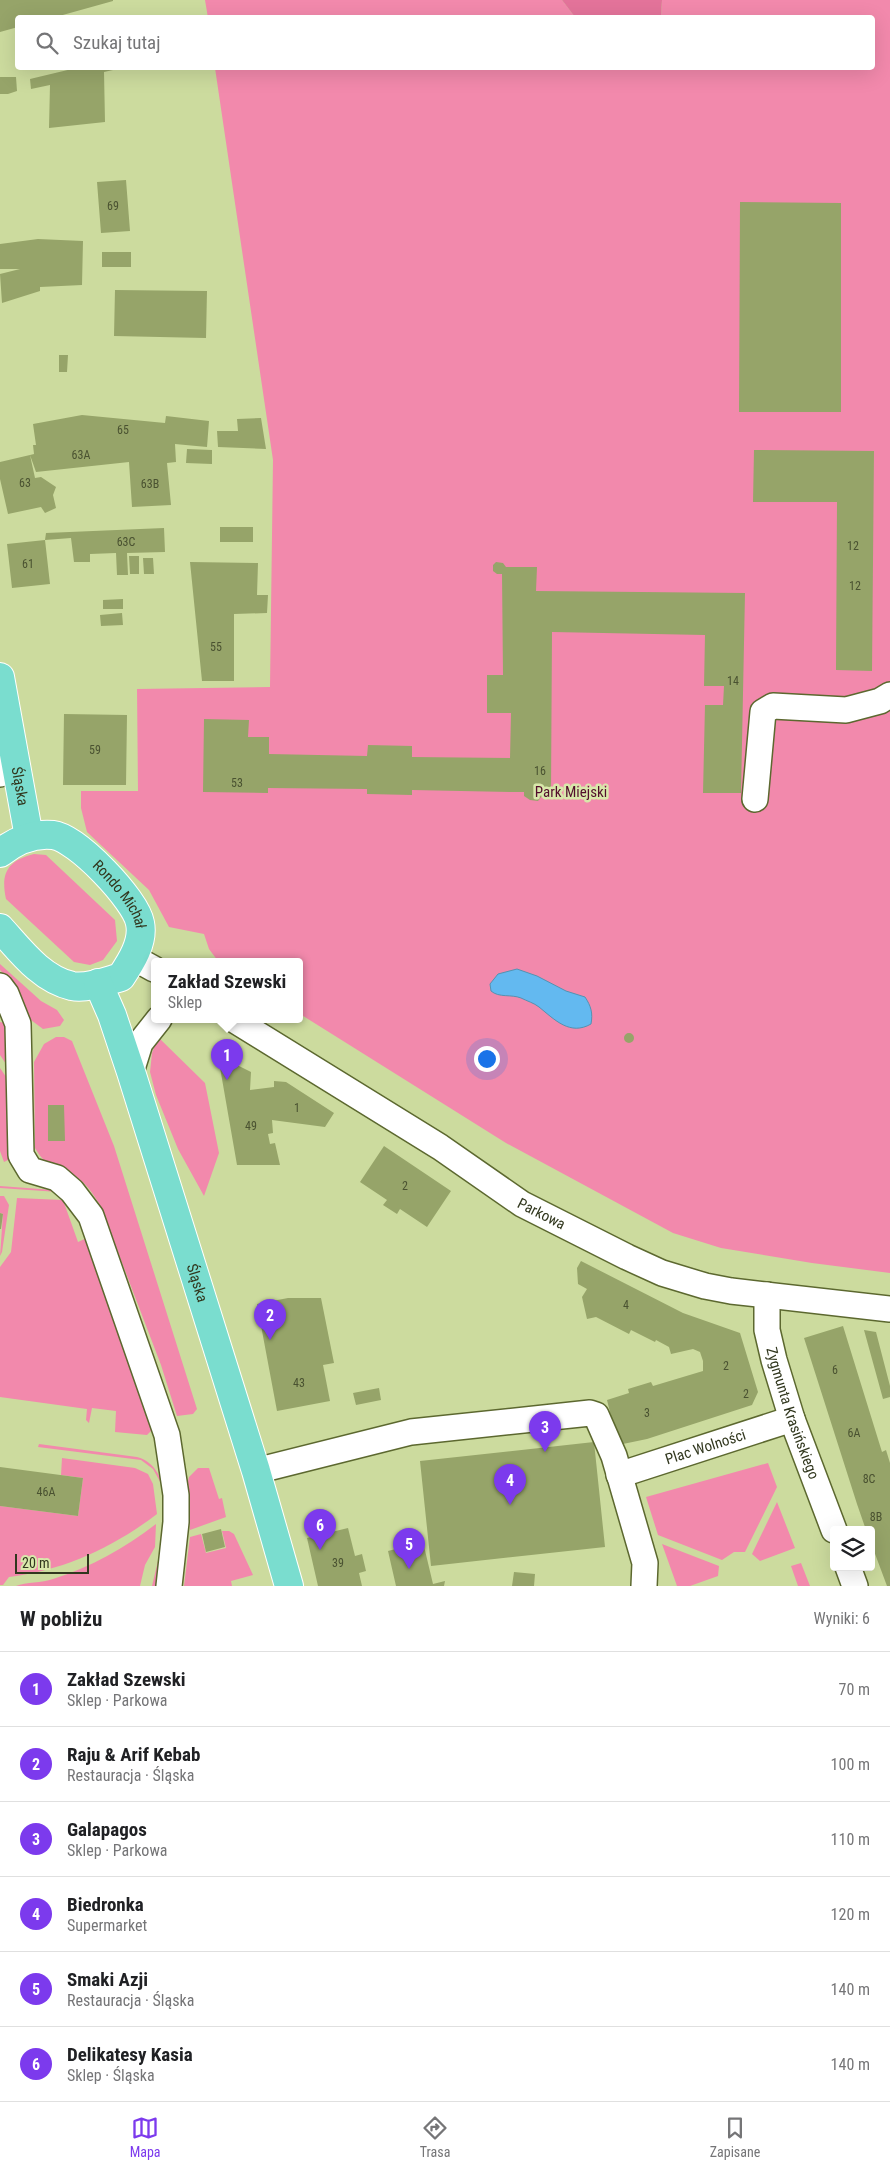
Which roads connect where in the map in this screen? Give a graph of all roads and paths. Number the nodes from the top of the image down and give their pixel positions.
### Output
1 (0, 677) edge
2 (890, 696) edge
3 (7, 766) edge
4 (755, 799) dead end
5 (29, 837) junction
6 (0, 853) edge
7 (0, 928) edge
8 (144, 963) edge
9 (98, 983) junction
10 (0, 986) edge
11 (156, 1023) edge
12 (239, 1023) edge
13 (131, 1072) junction
14 (767, 1295) junction
15 (890, 1309) edge
16 (792, 1419) junction
17 (256, 1471) junction
18 (620, 1475) junction
19 (832, 1526) edge
20 (849, 1571) edge
21 (168, 1586) edge
22 (289, 1586) edge
23 (644, 1586) edge
24 (855, 1586) edge

1 - 3 main road, Śląska
2 - 4 street
3 - 5 main road, Śląska
5 - 6 main road, Rondo Michał
5 - 8 main road, Rondo Michał
7 - 9 main road, Rondo Michał
8 - 9 main road, Rondo Michał
9 - 13 main road, Śląska
10 - 21 street
11 - 13 street
12 - 14 street, Parkowa
13 - 17 main road, Śląska
14 - 15 street, Parkowa
14 - 16 street, Zygmunta Krasińskiego
16 - 18 street, Plac Wolności
16 - 19 street, Zygmunta Krasińskiego
17 - 18 street
17 - 22 main road, Śląska
18 - 23 street
20 - 24 street

